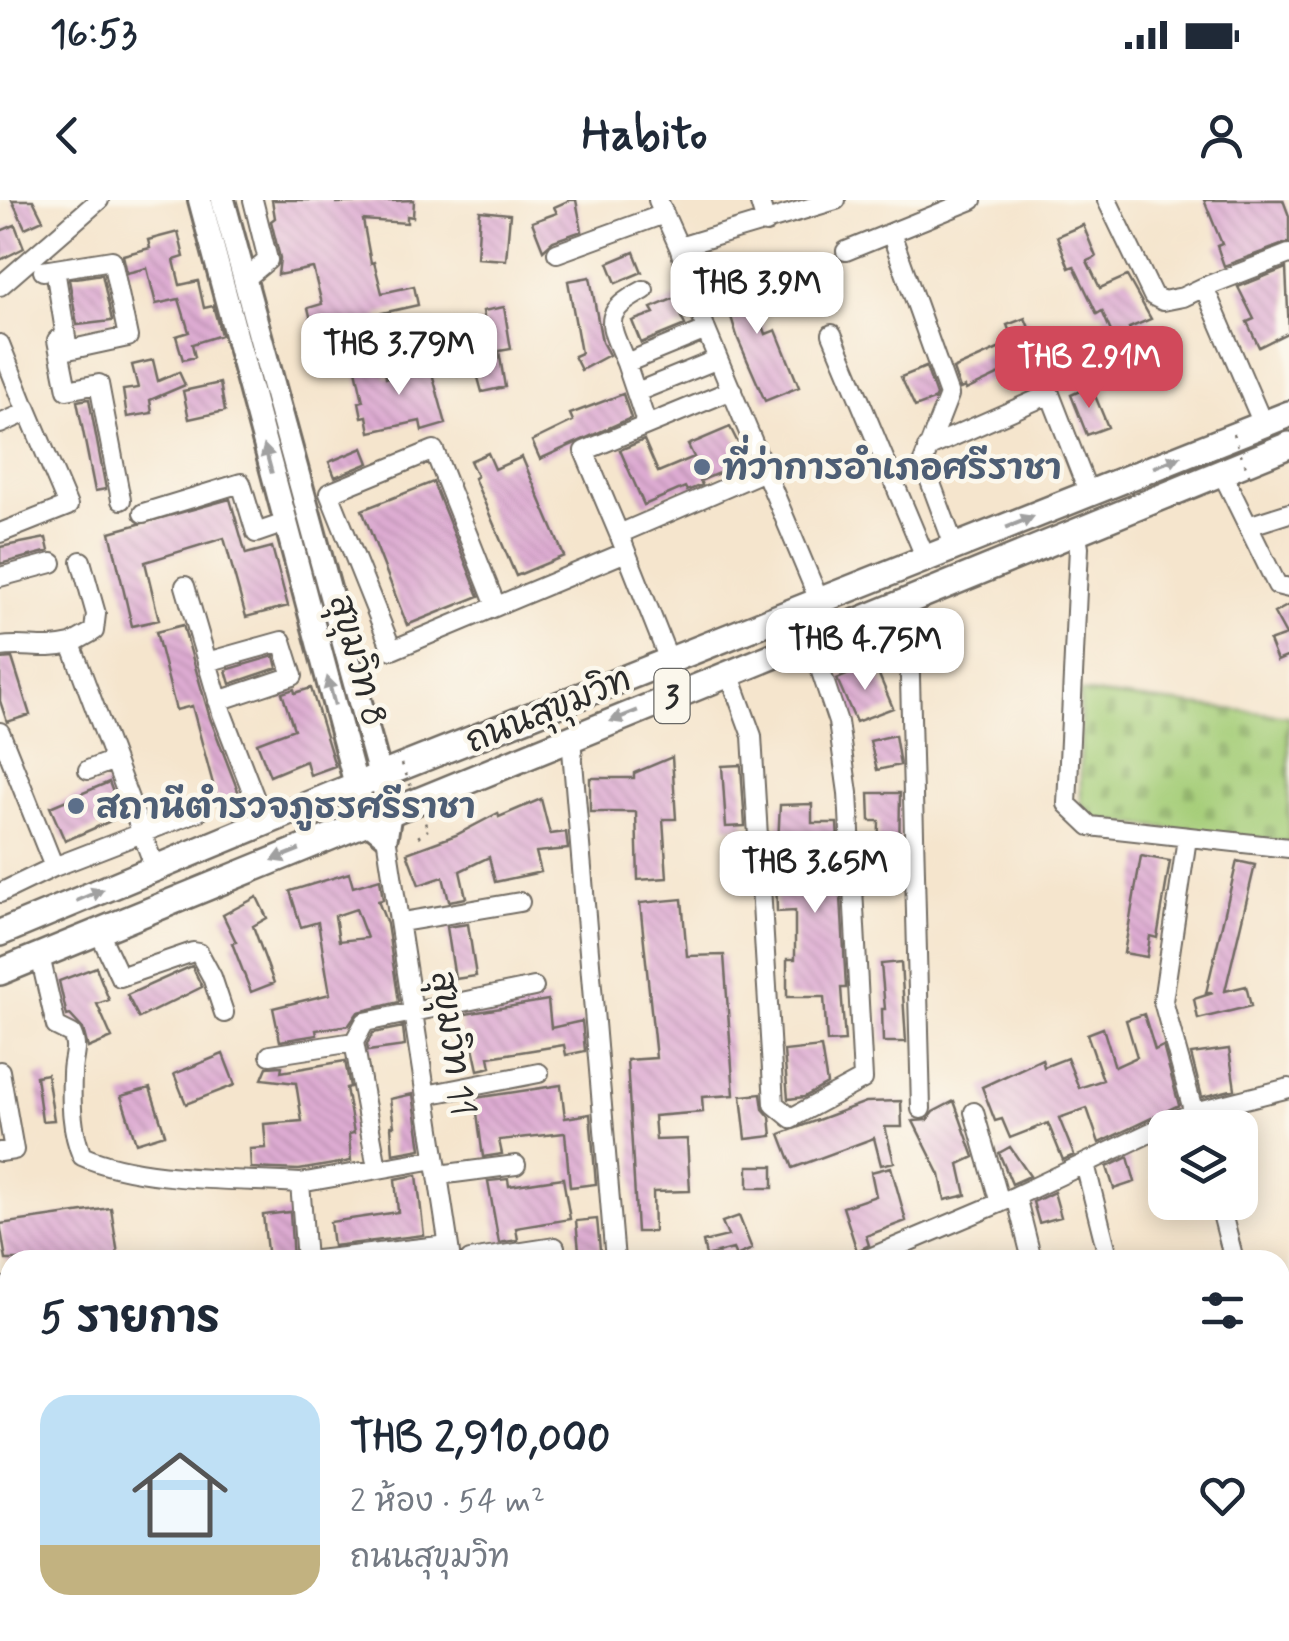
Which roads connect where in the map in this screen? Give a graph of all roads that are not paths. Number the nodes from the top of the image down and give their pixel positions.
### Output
1 (98, 200) edge
2 (200, 200) edge
3 (222, 200) edge
4 (253, 200) edge
5 (759, 200) edge
6 (836, 200) edge
7 (972, 200) edge
8 (1107, 200) edge
9 (661, 207) edge
10 (766, 223) junction
11 (891, 233) junction
12 (678, 247) junction
13 (846, 251) dead end
14 (557, 253) dead end
15 (1289, 254) edge
16 (45, 265) junction
17 (245, 279) junction
18 (0, 286) edge
19 (1204, 287) junction
20 (644, 290) dead end
21 (706, 330) junction
22 (832, 334) dead end
23 (0, 344) edge
24 (252, 354) junction
25 (718, 359) junction
26 (626, 363) junction
27 (732, 390) junction
28 (638, 392) junction
29 (26, 407) junction
30 (1289, 414) edge
31 (0, 424) edge
32 (1262, 424) junction
33 (648, 425) junction
34 (1289, 445) edge
35 (927, 448) junction
36 (766, 471) junction
37 (1222, 473) junction
38 (1089, 494) junction
39 (121, 500) dead end
40 (143, 513) dead end
41 (1289, 513) edge
42 (285, 523) junction
43 (1248, 526) junction
44 (1076, 530) junction
45 (0, 533) edge
46 (347, 537) junction
47 (622, 543) junction
48 (955, 548) junction
49 (306, 550) junction
50 (926, 559) junction
51 (80, 560) dead end
52 (52, 562) dead end
53 (0, 577) edge
54 (185, 586) dead end
55 (1289, 588) edge
56 (908, 599) junction
57 (819, 600) junction
58 (496, 606) junction
59 (810, 640) junction
60 (72, 644) junction
61 (0, 647) edge
62 (669, 660) junction
63 (207, 662) junction
64 (729, 673) junction
65 (218, 701) junction
66 (0, 732) edge
67 (570, 738) junction
68 (114, 760) junction
69 (88, 770) dead end
70 (379, 775) junction
71 (199, 811) dead end
72 (264, 822) junction
73 (381, 823) junction
74 (141, 834) junction
75 (1188, 838) junction
76 (1289, 848) edge
77 (54, 868) junction
78 (155, 868) junction
79 (0, 893) edge
80 (520, 902) dead end
81 (402, 922) junction
82 (8, 929) edge
83 (98, 932) junction
84 (40, 956) junction
85 (0, 972) edge
86 (534, 987) dead end
87 (414, 1012) junction
88 (224, 1013) dead end
89 (354, 1042) junction
90 (270, 1054) dead end
91 (0, 1071) edge
92 (539, 1073) dead end
93 (1289, 1088) edge
94 (426, 1095) junction
95 (921, 1108) dead end
96 (1193, 1110) edge
97 (1225, 1110) edge
98 (974, 1112) dead end
99 (1148, 1139) edge
100 (0, 1152) edge
101 (516, 1164) dead end
102 (1084, 1164) junction
103 (437, 1167) junction
104 (377, 1168) junction
105 (300, 1183) junction
106 (1008, 1199) junction
107 (1224, 1220) edge
108 (555, 1247) dead end
109 (305, 1250) edge
110 (449, 1250) edge
111 (535, 1250) edge
112 (614, 1250) edge
113 (888, 1250) edge
114 (1028, 1250) edge
115 (1106, 1250) edge
116 (1231, 1250) edge

1 - 16 street
2 - 24 main road
3 - 17 main road
4 - 17 street
5 - 10 street
6 - 10 street
7 - 11 street
8 - 19 street
9 - 12 street
9 - 14 street
10 - 12 street
11 - 13 street
11 - 35 street
12 - 21 street
15 - 19 street
16 - 16 street
16 - 18 street
16 - 39 street
17 - 24 main road
19 - 32 street
20 - 26 street
21 - 25 street
21 - 26 street
22 - 50 street
23 - 29 street
42 -> 24 main road
24 - 49 main road
25 - 27 street
25 - 28 street
26 - 28 street
27 - 33 street
27 - 36 street
28 - 33 street
29 - 31 street
29 - 45 street
30 - 32 highway, ถนนสุขุมวิท / 3
38 -> 32 highway, ถนนสุขุมวิท / 3
33 - 47 street
34 - 37 highway, ถนนสุขุมวิท / 3
35 - 38 street
35 - 48 street
36 - 47 street
36 - 57 street
37 - 43 street
37 - 44 highway, ถนนสุขุมวิท / 3
48 -> 38 highway, ถนนสุขุมวิท / 3
40 - 42 street
41 - 43 street
42 - 49 main road
43 - 55 street
44 - 56 highway, ถนนสุขุมวิท / 3
44 - 75 street
46 - 49 street
46 - 58 street
46 - 58 street
47 - 58 street
47 - 62 street
48 - 50 highway, ถนนสุขุมวิท / 3
49 - 70 main road, สุขุมวิท 8
50 - 57 highway, ถนนสุขุมวิท / 3
51 - 60 street
52 - 53 street
54 - 63 street
56 - 59 highway, ถนนสุขุมวิท / 3
56 - 95 street
57 - 62 highway, ถนนสุขุมวิท / 3
59 - 64 highway, ถนนสุขุมวิท / 3
59 - 64 street
60 - 61 street
60 - 68 street
62 - 70 highway, ถนนสุขุมวิท / 3
63 - 65 street
63 - 65 street
64 -> 67 highway, ถนนสุขุมวิท / 3
65 - 72 street
66 - 77 street
67 - 73 highway, ถนนสุขุมวิท / 3
67 - 112 street
68 - 69 street
68 - 74 street
70 - 72 highway, ถนนสุขุมวิท / 3
70 - 73 main road, สุขุมวิท 11
71 - 74 street
72 - 78 highway, ถนนสุขุมวิท / 3
73 - 81 street, สุขุมวิท 11
73 -> 83 highway, ถนนสุขุมวิท / 3
74 - 77 street
74 - 78 street
75 - 76 street
75 - 96 street
77 - 79 street
82 -> 78 highway, ถนนสุขุมวิท / 3
79 - 82 street
80 - 81 street
81 - 87 street, สุขุมวิท 11
83 - 84 highway, ถนนสุขุมวิท / 3
83 - 88 street
84 - 85 highway, ถนนสุขุมวิท / 3
84 - 105 street
86 - 87 street
87 - 89 street
87 - 94 street, สุขุมวิท 11
89 - 90 street
89 - 104 street
91 - 100 street
92 - 94 street
93 - 97 street
94 - 103 street, สุขุมวิท 11
98 - 106 street
99 - 102 street
101 - 103 street
102 - 106 street
102 - 115 street
103 - 104 street
103 - 110 street, สุขุมวิท 11
104 - 105 street
105 - 109 street
106 - 113 street
106 - 114 street
107 - 116 street
108 - 111 street

